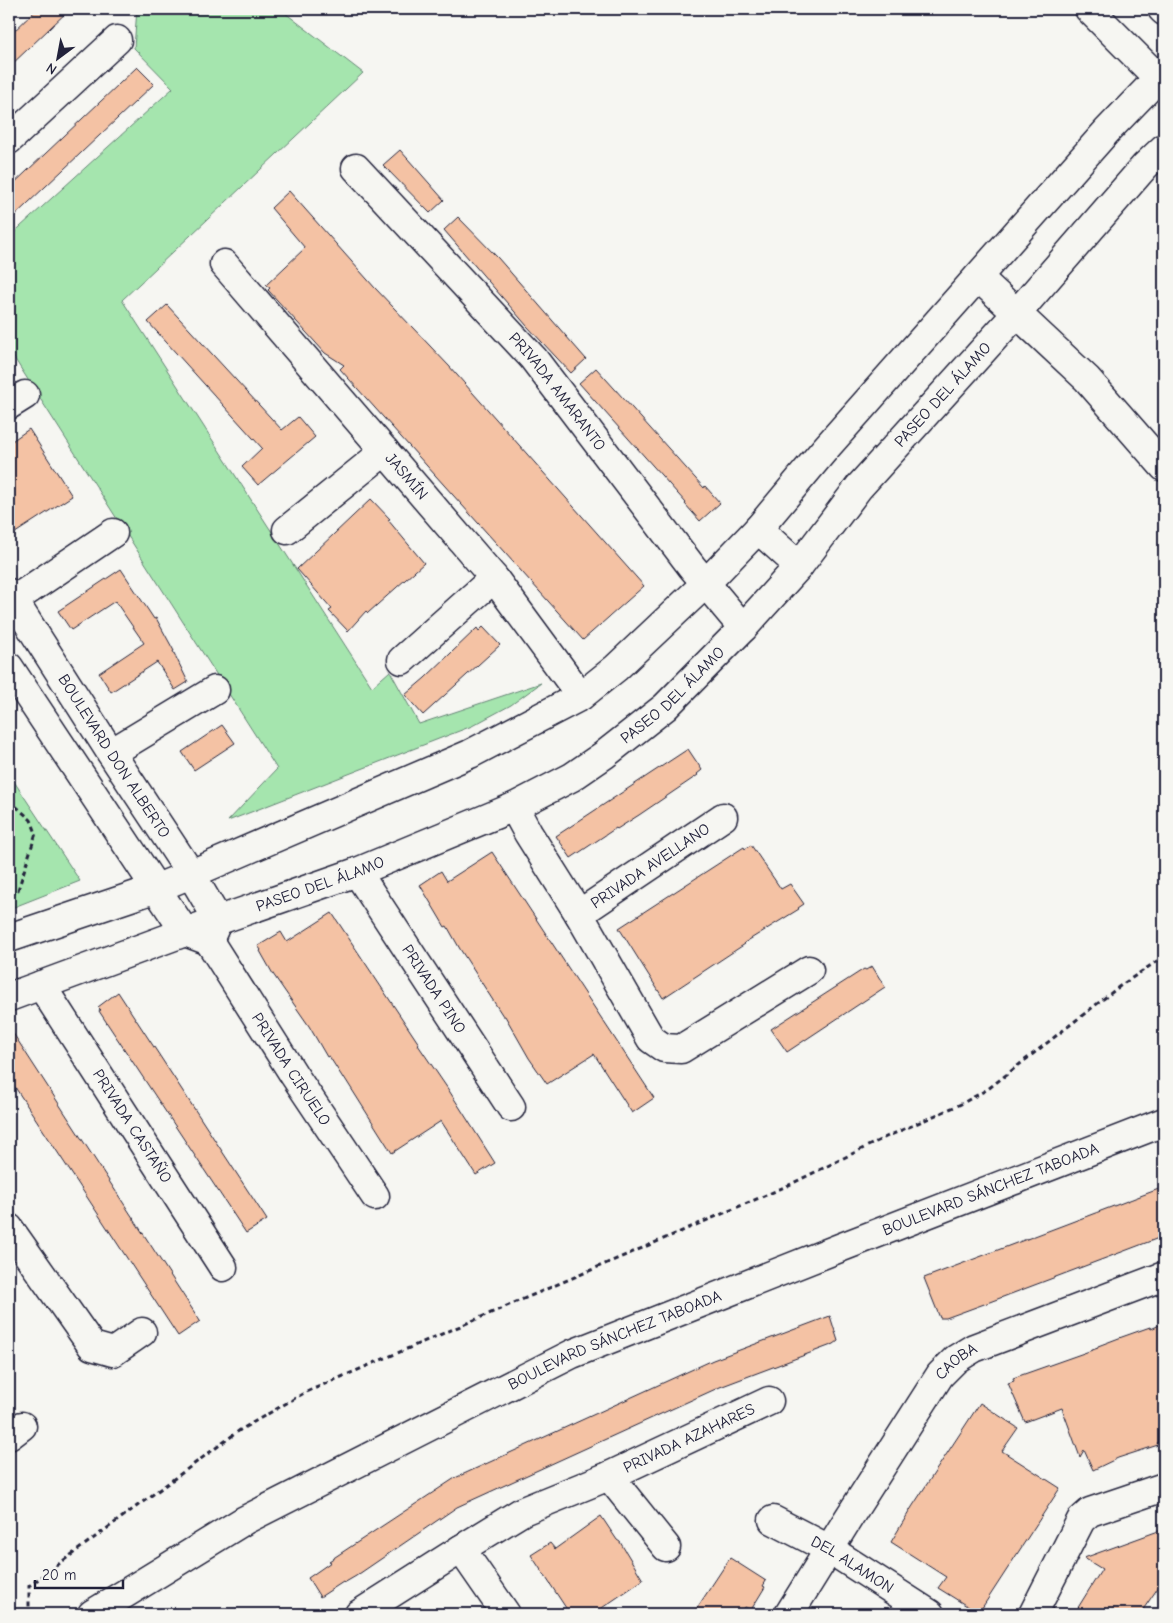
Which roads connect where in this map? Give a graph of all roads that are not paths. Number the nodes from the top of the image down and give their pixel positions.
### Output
1 (1089, 9) edge
2 (117, 40) dead end
3 (1162, 78) edge
4 (9, 140) edge
5 (1164, 148) edge
6 (356, 168) dead end
7 (224, 264) dead end
8 (978, 277) junction
9 (1017, 313) junction
10 (385, 451) junction
11 (1164, 466) edge
12 (758, 529) junction
13 (287, 530) dead end
14 (113, 533) dead end
15 (799, 566) junction
16 (494, 578) junction
17 (706, 584) junction
18 (11, 596) edge
19 (743, 628) junction
20 (44, 649) junction
21 (402, 660) dead end
22 (9, 668) edge
23 (215, 690) dead end
24 (581, 696) junction
25 (111, 753) junction
26 (514, 807) junction
27 (723, 817) dead end
28 (357, 872) junction
29 (191, 874) junction
30 (158, 888) junction
31 (579, 914) junction
32 (204, 931) junction
33 (9, 938) edge
34 (809, 970) dead end
35 (42, 985) junction
36 (9, 997) edge
37 (511, 1107) dead end
38 (1164, 1122) edge
39 (375, 1196) dead end
40 (9, 1228) edge
41 (223, 1267) dead end
42 (1164, 1276) edge
43 (142, 1332) dead end
44 (770, 1401) dead end
45 (609, 1476) junction
46 (1164, 1487) edge
47 (773, 1520) dead end
48 (666, 1548) dead end
49 (461, 1549) junction
50 (829, 1549) junction
51 (92, 1614) edge
52 (359, 1614) edge
53 (506, 1614) edge
54 (789, 1614) edge
55 (930, 1614) edge
56 (1033, 1614) edge

1 - 3 street
2 - 4 street
3 - 8 street
5 - 9 street, PASEO DEL ÁLAMO
6 - 17 street, PRIVADA AMARANTO
7 - 10 street, JASMÍN
8 - 9 street
8 - 12 street
9 - 11 street
9 - 15 street, PASEO DEL ÁLAMO
10 - 13 street
10 - 16 street, JASMÍN
12 - 15 street
12 - 17 street
14 - 18 street
15 - 19 street, PASEO DEL ÁLAMO
16 - 21 street
16 - 24 street, JASMÍN
17 - 19 street, PRIVADA AMARANTO
17 - 24 street
18 - 20 street, BOULEVARD DON ALBERTO
19 - 26 street, PASEO DEL ÁLAMO
20 - 22 street
20 - 25 street, BOULEVARD DON ALBERTO
22 - 30 street
23 - 25 street
24 - 29 street
25 - 29 street, BOULEVARD DON ALBERTO
26 - 28 street, PASEO DEL ÁLAMO
26 - 31 street, PRIVADA AVELLANO
27 - 31 street, PRIVADA AVELLANO
28 - 32 street, PASEO DEL ÁLAMO
28 - 37 street, PRIVADA PINO
29 - 30 street
29 - 32 street, BOULEVARD DON ALBERTO
30 - 32 street
30 - 33 street
31 - 34 street, PRIVADA AVELLANO
32 - 35 street, PASEO DEL ÁLAMO
32 - 39 street, PRIVADA CIRUELO
35 - 36 street, PASEO DEL ÁLAMO
35 - 41 street, PRIVADA CASTAÑO
38 - 51 street, BOULEVARD SÁNCHEZ TABOADA
40 - 43 street
42 - 50 street, CAOBA
44 - 45 street, PRIVADA AZAHARES
45 - 48 street, PRIVADA AZAHARES
45 - 49 street, PRIVADA AZAHARES
46 - 56 street
47 - 50 street, DEL ALAMON
49 - 52 street, PRIVADA AZAHARES
49 - 53 street
50 - 54 street, CAOBA
50 - 55 street, DEL ALAMON

